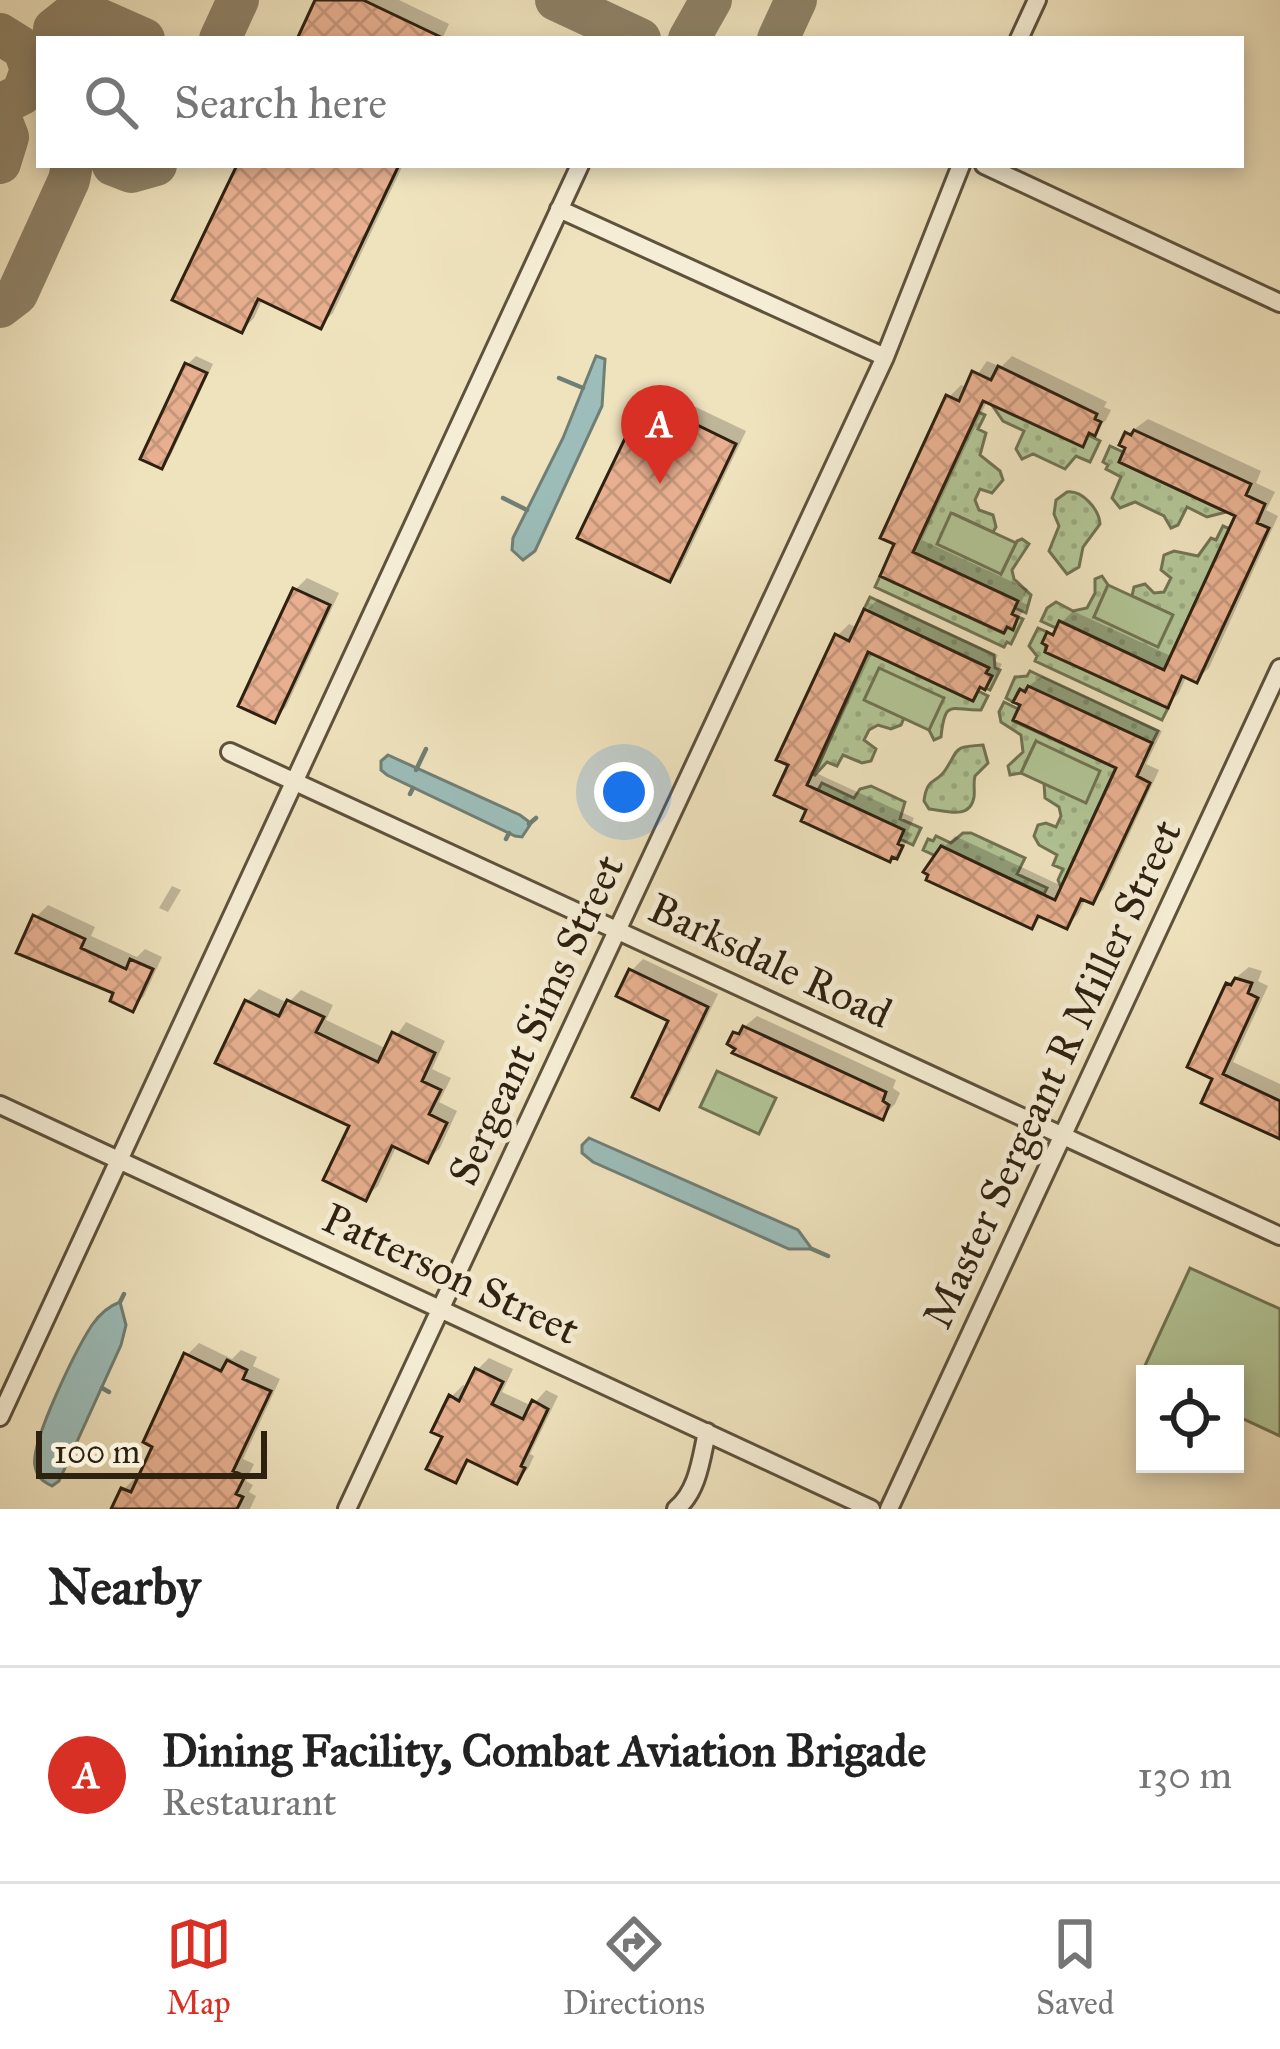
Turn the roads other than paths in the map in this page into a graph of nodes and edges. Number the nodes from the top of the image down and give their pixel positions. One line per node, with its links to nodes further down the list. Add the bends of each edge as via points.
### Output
1 (1037, 0): 2 (street)
2 (1020, 36)
3 (579, 168): 6 (street)
4 (960, 168): 8 (street, Sergeant Sims Street)
5 (990, 168): 7 (street)
6 (559, 209): 8 (street); 11 (street)
7 (1280, 303)
8 (885, 357): 12 (street, Sergeant Sims Street)
9 (1280, 668): 14 (street, Master Sergeant R Miller Street)
10 (230, 752): 11 (street, Barksdale Road)
11 (296, 782): 12 (street, Barksdale Road); 15 (street)
12 (618, 931): 14 (street, Barksdale Road); 17 (street, Sergeant Sims Street)
13 (0, 1105): 15 (street, Patterson Street)
14 (1063, 1136): 16 (street, Barksdale Road); 23 (street, Master Sergeant R Miller Street)
15 (118, 1162): 17 (street, Patterson Street); 18 (street)
16 (1280, 1236)
17 (441, 1309): 19 (street, Patterson Street); 20 (street, Sergeant Sims Street)
18 (0, 1418)
19 (707, 1432): 21 (street, via 688,1500); 22 (street, Patterson Street)
20 (347, 1509)
21 (676, 1509)
22 (871, 1509)
23 (889, 1509)

